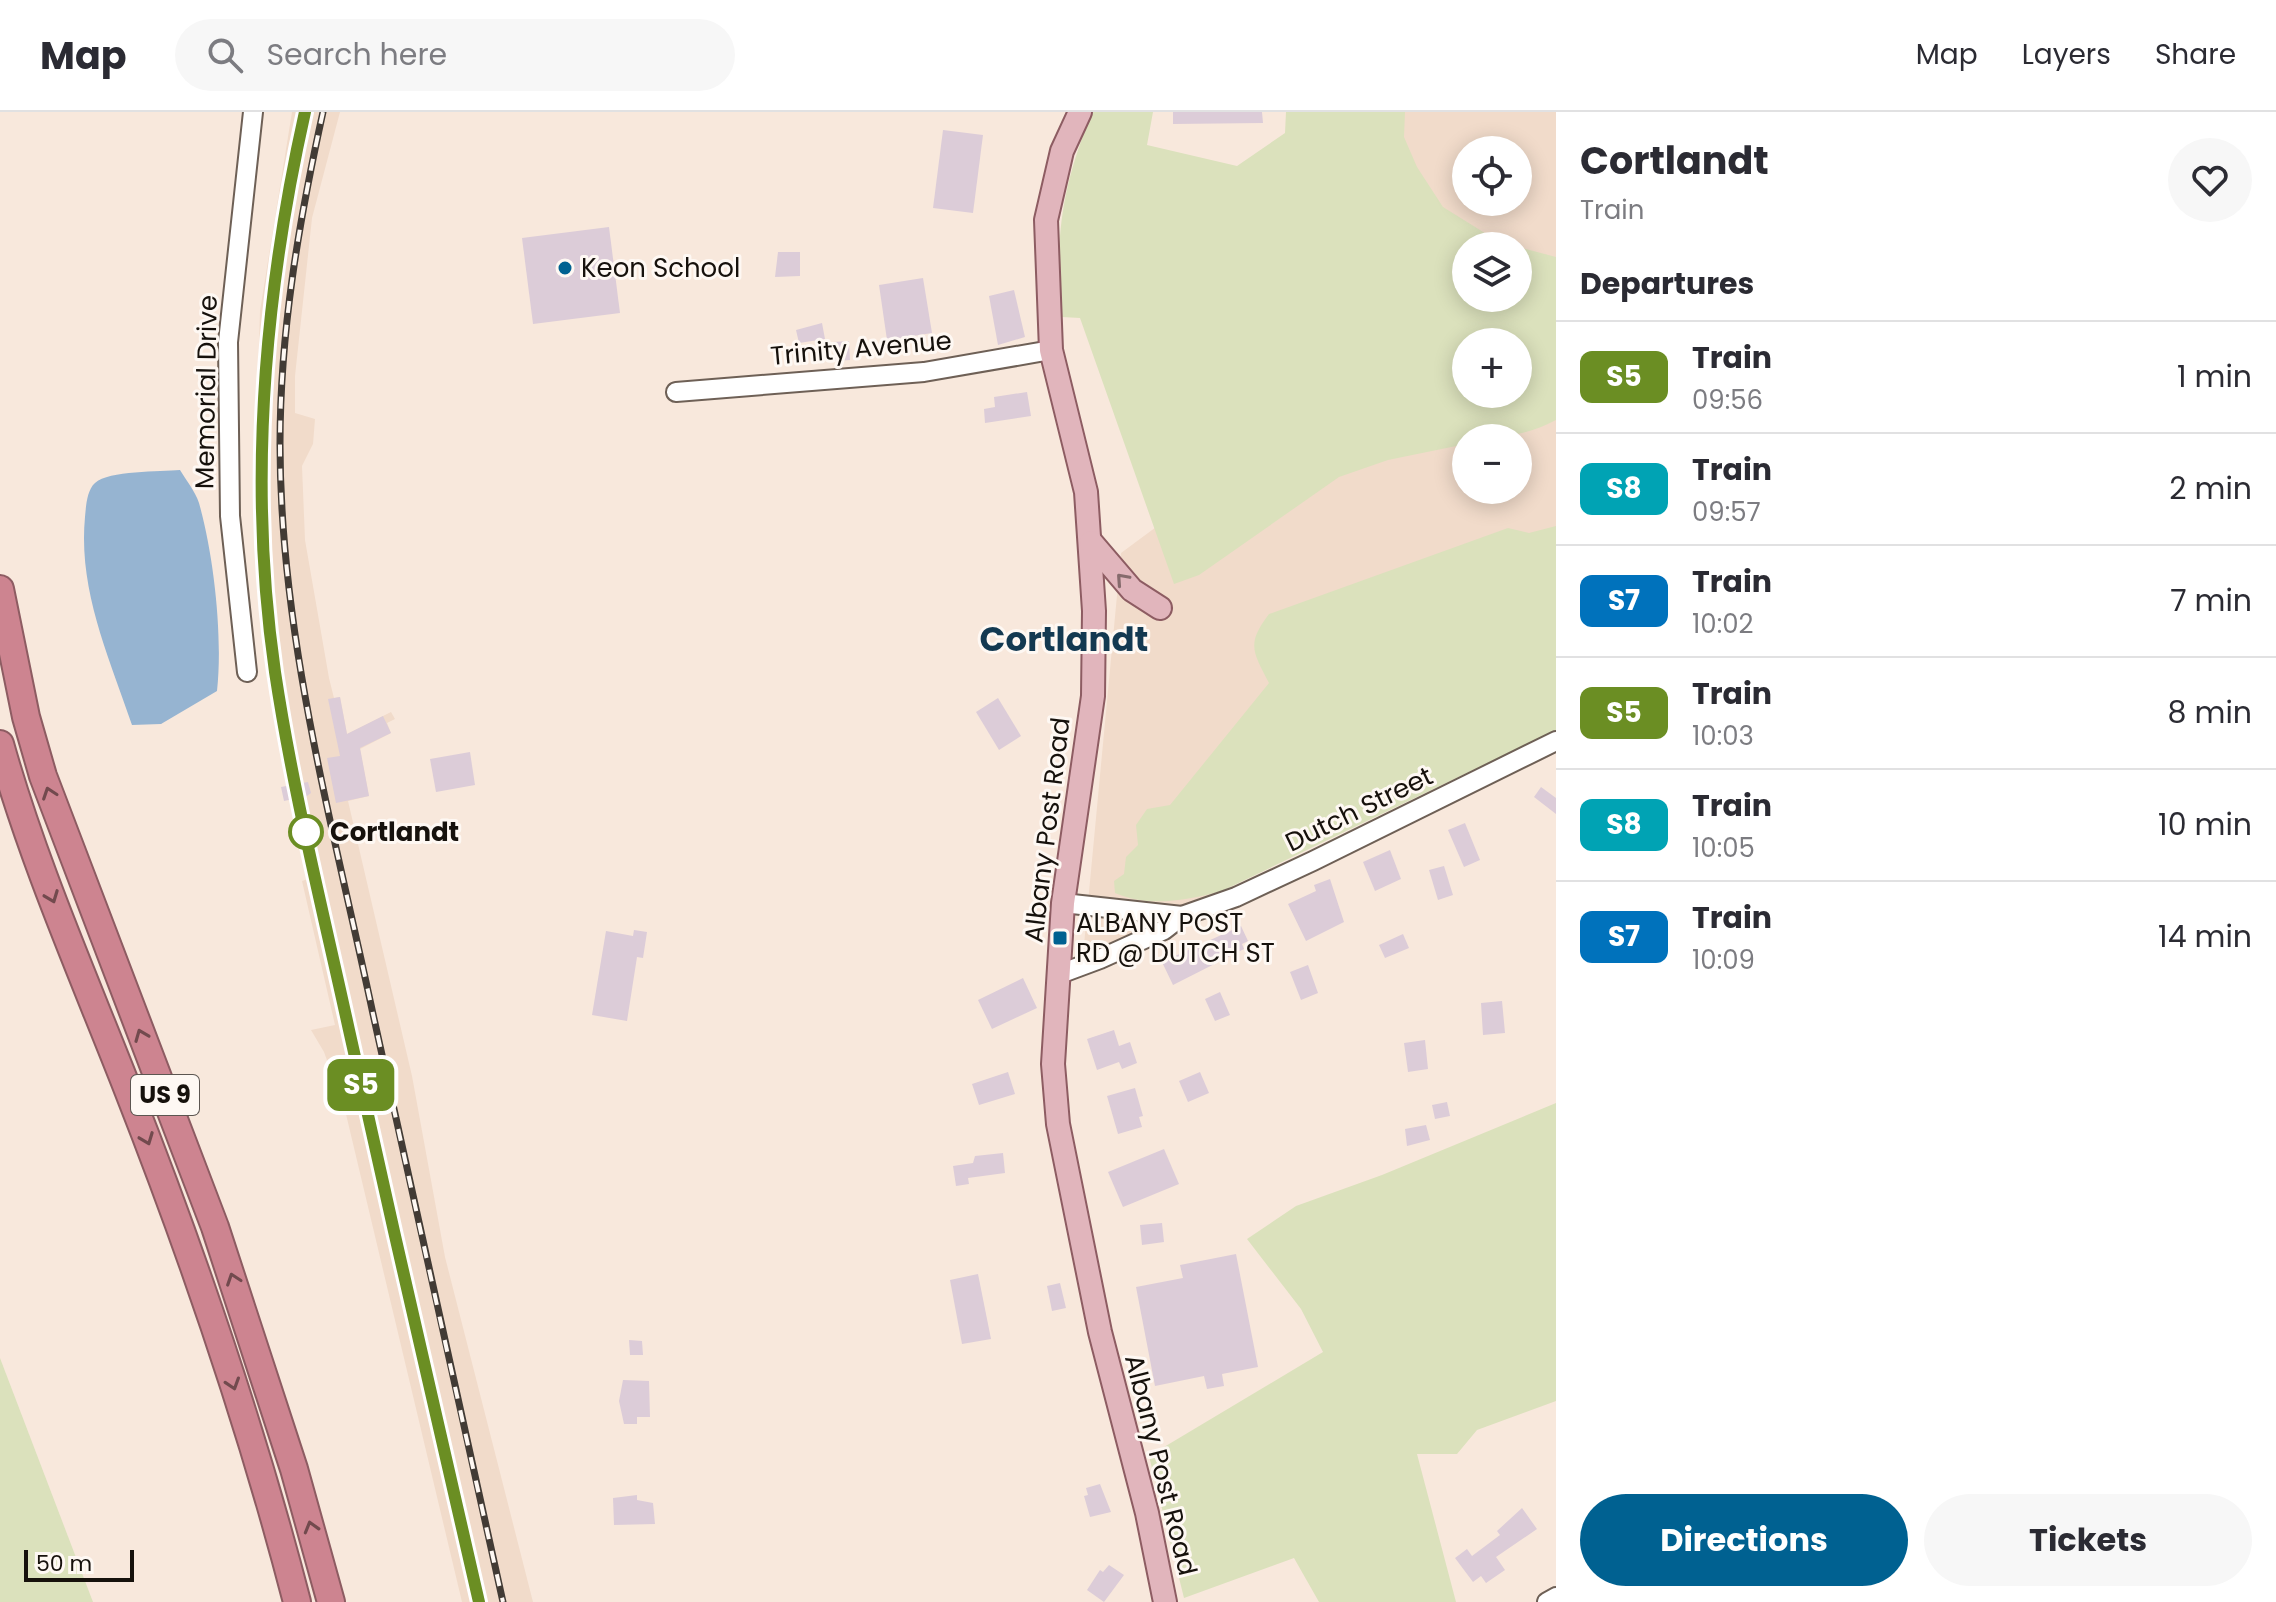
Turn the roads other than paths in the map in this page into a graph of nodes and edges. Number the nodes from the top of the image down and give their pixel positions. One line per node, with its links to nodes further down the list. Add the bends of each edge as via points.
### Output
1 (253, 112): 8 (street, Memorial Drive, via 228,342 230,516)
2 (1080, 112): 3 (main road, Albany Post Road, via 1062,151 1048,208)
3 (1051, 350): 4 (street, Trinity Avenue, via 924,372); 5 (main road, Albany Post Road, via 1086,492)
4 (676, 392)
5 (1091, 542): 7 (main road, one-way to 5, via 1132,590); 11 (main road, Albany Post Road, via 1093,696)
6 (0, 589): 16 (highway, US 9, one-way to 6, via 290,1455 215,1227 43,776)
7 (1160, 608)
8 (247, 672)
9 (1556, 741): 12 (street, Dutch Street, via 1313,861)
10 (0, 744): 15 (highway, US 9, one-way to 15, via 32,846 213,1322)
11 (1063, 903): 12 (street); 13 (main road, Albany Post Road)
12 (1182, 916): 13 (street, via 1164,930)
13 (1057, 975): 17 (main road, Albany Post Road, via 1053,1064 1058,1124 1106,1360)
14 (1556, 1597): 18 (street)
15 (297, 1602)
16 (331, 1602)
17 (1165, 1602)
18 (1547, 1602)

